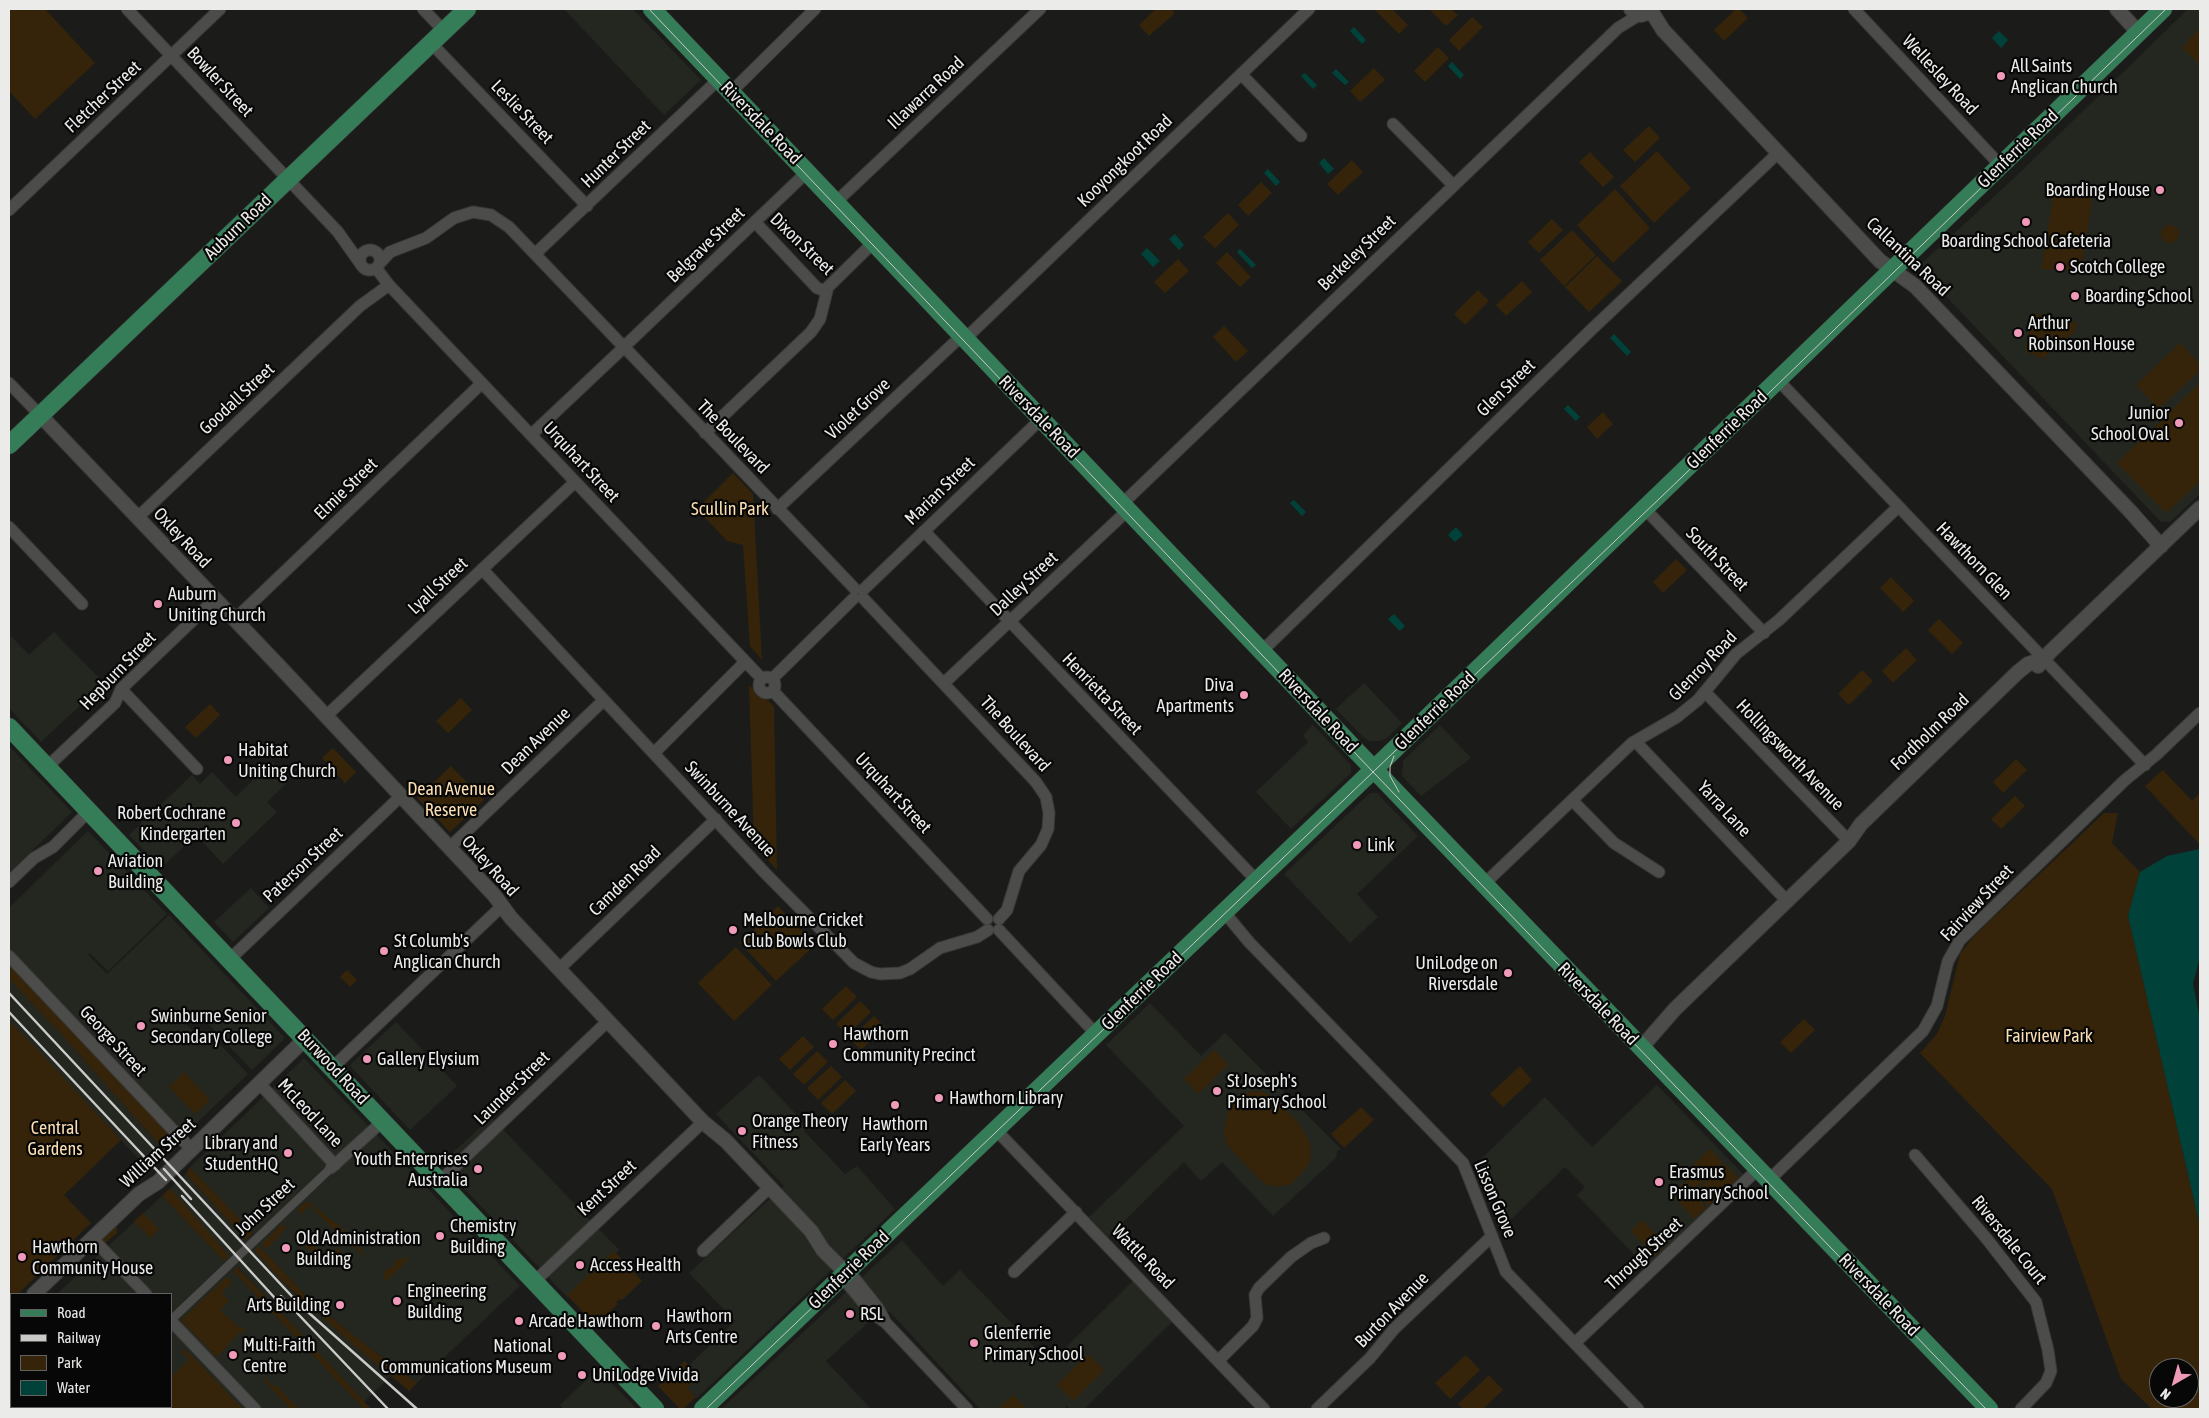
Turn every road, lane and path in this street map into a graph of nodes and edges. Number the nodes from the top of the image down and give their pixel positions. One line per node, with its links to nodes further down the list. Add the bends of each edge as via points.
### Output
1 (127, 9): 16 (street, Bowler Street)
2 (220, 9): 16 (street, Fletcher Street)
3 (423, 9): 13 (street)
4 (467, 9): 13 (main road, Auburn Road)
5 (652, 9): 18 (main road, Riversdale Road)
6 (814, 9): 18 (street, Hunter Street)
7 (1040, 9): 26 (street, Illawarra Road)
8 (1309, 9): 17 (street, Kooyongkoot Road)
9 (1854, 9): 22 (street, Wellesley Road)
10 (2116, 9): 14 (street)
11 (2163, 9): 14 (main road, Glenferrie Road)
12 (1640, 11): 21 (street, Callantina Road, via 1663,30); 25 (street, Berkeley Street, via 1618,28)
13 (444, 31): 15 (main road, Auburn Road)
14 (2138, 32): 22 (main road, Glenferrie Road)
15 (431, 43): 24 (main road, Auburn Road); 27 (street, Leslie Street)
16 (172, 56): 24 (street, Bowler Street); 28 (street, Fletcher Street)
17 (1241, 74): 20 (street); 39 (street, Kooyongkoot Road)
18 (725, 85): 23 (main road, Riversdale Road); 27 (street, Hunter Street)
19 (1393, 124): 25 (street)
20 (1301, 136)
21 (1778, 153): 36 (street, Callantina Road, via 1880,261); 66 (street, Glen Street)
22 (2001, 166): 36 (main road, Glenferrie Road)
23 (807, 172): 26 (main road, Riversdale Road); 29 (street, Belgrave Street)
24 (287, 180): 30 (street); 44 (main road, Auburn Road)
25 (1453, 185): 50 (street, Berkeley Street)
26 (836, 202): 31 (main road, Riversdale Road)
27 (587, 206): 34 (street, Hunter Street)
28 (9, 210)
29 (755, 222): 38 (street, Dixon Street, via 817,288); 40 (street, Belgrave Street)
30 (338, 232): 33 (street); 35 (street)
31 (874, 242): 38 (street); 39 (main road, Riversdale Road)
32 (411, 245): 33 (street, The Boulevard, via 387,245); 34 (street, The Boulevard, via 454,218 476,212 504,222); 37 (street, The Boulevard, via 390,252)
33 (367, 250): 35 (street, via 360,258); 37 (street, Urquhart Street, via 378,254)
34 (535, 254): 40 (street, The Boulevard)
35 (362, 266): 37 (street)
36 (1894, 270): 41 (main road, Glenferrie Road); 58 (street, Callantina Road, via 1915,286 2130,511 2142,518)
37 (381, 274): 43 (street, Urquhart Street); 55 (street, Goodall Street, via 360,306)
38 (826, 291): 46 (street, via 820,319 811,332)
39 (965, 338): 45 (main road, Riversdale Road); 52 (street, Violet Grove, via 955,342)
40 (624, 347): 46 (street, The Boulevard); 47 (street, Belgrave Street)
41 (1778, 380): 51 (street, Hawthorn Glen); 54 (main road, Glenferrie Road)
42 (9, 383): 44 (street)
43 (482, 383): 47 (street, Urquhart Street); 63 (street, Elmie Street)
44 (40, 415): 48 (main road, Auburn Road); 55 (street, Oxley Road)
45 (1041, 419): 50 (main road, Riversdale Road); 57 (street, Marian Street)
46 (705, 433): 52 (street, The Boulevard)
47 (531, 435): 49 (street, Urquhart Street)
48 (9, 444)
49 (575, 482): 59 (street, Lyall Street); 68 (street, Urquhart Street)
50 (1125, 507): 64 (street, Dalley Street); 66 (main road, Riversdale Road)
51 (1898, 507): 65 (street, Glenroy Road); 67 (street, Hawthorn Glen)
52 (777, 508): 60 (street, The Boulevard)
53 (2200, 508): 58 (street, Fordholm Road)
54 (1645, 509): 65 (street, South Street); 82 (main road, Glenferrie Road)
55 (137, 518): 61 (street, Oxley Road)
56 (9, 527): 62 (street)
57 (924, 530): 60 (street, Marian Street); 64 (street, Henrietta Street)
58 (2163, 544): 67 (street, Fordholm Road)
59 (482, 569): 73 (street, Swinburne Avenue); 75 (street, Lyall Street)
60 (859, 593): 69 (street, Marian Street); 70 (street, The Boulevard)
61 (214, 600): 63 (street, Oxley Road); 71 (street, Hepburn Street)
62 (82, 604)
63 (234, 620): 75 (street, Oxley Road)
64 (1009, 622): 70 (street, Dalley Street); 91 (street, Henrietta Street)
65 (1764, 633): 72 (street, Glenroy Road, via 1729,660)
66 (1262, 651): 82 (main road, Riversdale Road)
67 (2043, 659): 79 (street, Hawthorn Glen); 87 (street, Fordholm Road, via 1867,830)
68 (745, 662): 69 (street, Urquhart Street); 78 (street)
69 (767, 679): 96 (street, Urquhart Street, via 759,684 761,691 766,694 773,691)
70 (944, 683): 96 (street, The Boulevard, via 1036,782 1046,797 1050,813 1041,845 1019,871 1007,910)
71 (121, 689): 80 (street, Hepburn Street, via 115,703); 81 (street)
72 (1706, 693): 77 (street, Glenroy Road, via 1678,717); 87 (street, Hollingsworth Avenue)
73 (604, 700): 78 (street, Swinburne Avenue); 88 (street, Dean Avenue)
74 (2200, 713): 79 (street, Fairview Street)
75 (325, 716): 83 (street, Oxley Road)
76 (9, 727): 80 (main road, Burwood Road)
77 (1635, 741): 84 (street, Glenroy Road); 93 (street, Yarra Lane)
78 (654, 753): 86 (street, Swinburne Avenue)
79 (2145, 765): 112 (street, Fairview Street, via 2125,780 1960,940 1948,961 1937,1006 1923,1031)
80 (47, 767): 85 (main road, Burwood Road)
81 (197, 769)
82 (1374, 769): 91 (main road, Glenferrie Road); 92 (main road, Riversdale Road)
83 (401, 796): 88 (street, Oxley Road); 98 (street, Paterson Street)
84 (1572, 800): 89 (street, via 1614,843); 92 (street, Glenroy Road)
85 (89, 812): 90 (street, via 53,847); 98 (main road, Burwood Road)
86 (716, 819): 96 (street, Swinburne Avenue, via 854,963 871,972 890,974 905,971 940,948 977,937); 99 (street, Camden Road)
87 (1849, 841): 93 (street, Fordholm Road)
88 (449, 848): 94 (street, Oxley Road)
89 (1659, 872)
90 (10, 878)
91 (1257, 881): 95 (main road, Glenferrie Road)
92 (1484, 884): 103 (main road, Riversdale Road)
93 (1787, 901): 103 (street, Fordholm Road)
94 (502, 906): 99 (street, Oxley Road); 104 (street)
95 (1222, 914): 101 (main road, Glenferrie Road); 116 (street, Lisson Grove, via 1463,1163)
96 (993, 925): 101 (street, Urquhart Street)
97 (9, 956): 109 (street, George Street)
98 (230, 959): 102 (main road, Burwood Road)
99 (559, 968): 100 (street, Oxley Road)
100 (608, 1020): 107 (street, Oxley Road); 113 (street, Launder Street)
101 (1096, 1034): 108 (main road, Glenferrie Road)
102 (306, 1039): 104 (main road, Burwood Road); 105 (street, William Street)
103 (1638, 1044): 112 (main road, Riversdale Road)
104 (332, 1068): 106 (main road, Burwood Road)
105 (260, 1084): 109 (street, William Street); 111 (street, McLeod Lane)
106 (383, 1120): 111 (street, John Street); 113 (main road, Burwood Road)
107 (703, 1122): 114 (street, Oxley Road, via 726,1141); 122 (street, Kent Street)
108 (996, 1130): 115 (street, Wattle Road); 120 (main road, Glenferrie Road)
109 (192, 1150): 118 (street, William Street, via 152,1188 139,1194)
110 (1915, 1155): 139 (street, Riversdale Court, via 2036,1302 2051,1371 2046,1383)
111 (333, 1167): 125 (street, John Street)
112 (1764, 1175): 127 (street, Through Street); 138 (main road, Riversdale Road)
113 (440, 1181): 122 (main road, Burwood Road)
114 (770, 1188): 119 (street); 120 (street, Oxley Road, via 811,1231 823,1250)
115 (1076, 1212): 121 (street); 128 (street, Wattle Road)
116 (1492, 1236): 127 (street, Lisson Grove, via 1509,1276); 136 (street, Burton Avenue, via 1394,1329 1370,1358)
117 (1324, 1238): 128 (street, via 1291,1257 1259,1288 1255,1295 1256,1322)
118 (93, 1239): 123 (street, William Street); 124 (street)
119 (702, 1251)
120 (847, 1272): 133 (main road, Glenferrie Road); 134 (street, via 878,1308 886,1323)
121 (1014, 1272)
122 (535, 1281): 132 (main road, Burwood Road)
123 (35, 1293)
124 (145, 1293)
125 (172, 1319)
126 (172, 1321): 131 (street)
127 (1575, 1343): 137 (street, Lisson Grove)
128 (1218, 1361): 135 (street, Wattle Road)
129 (9, 1373): 130 (street)
130 (10, 1378)
131 (255, 1409)
132 (655, 1409)
133 (703, 1409)
134 (967, 1409)
135 (1264, 1409)
136 (1317, 1409)
137 (1638, 1409)
138 (1989, 1409)
139 (2021, 1409)

